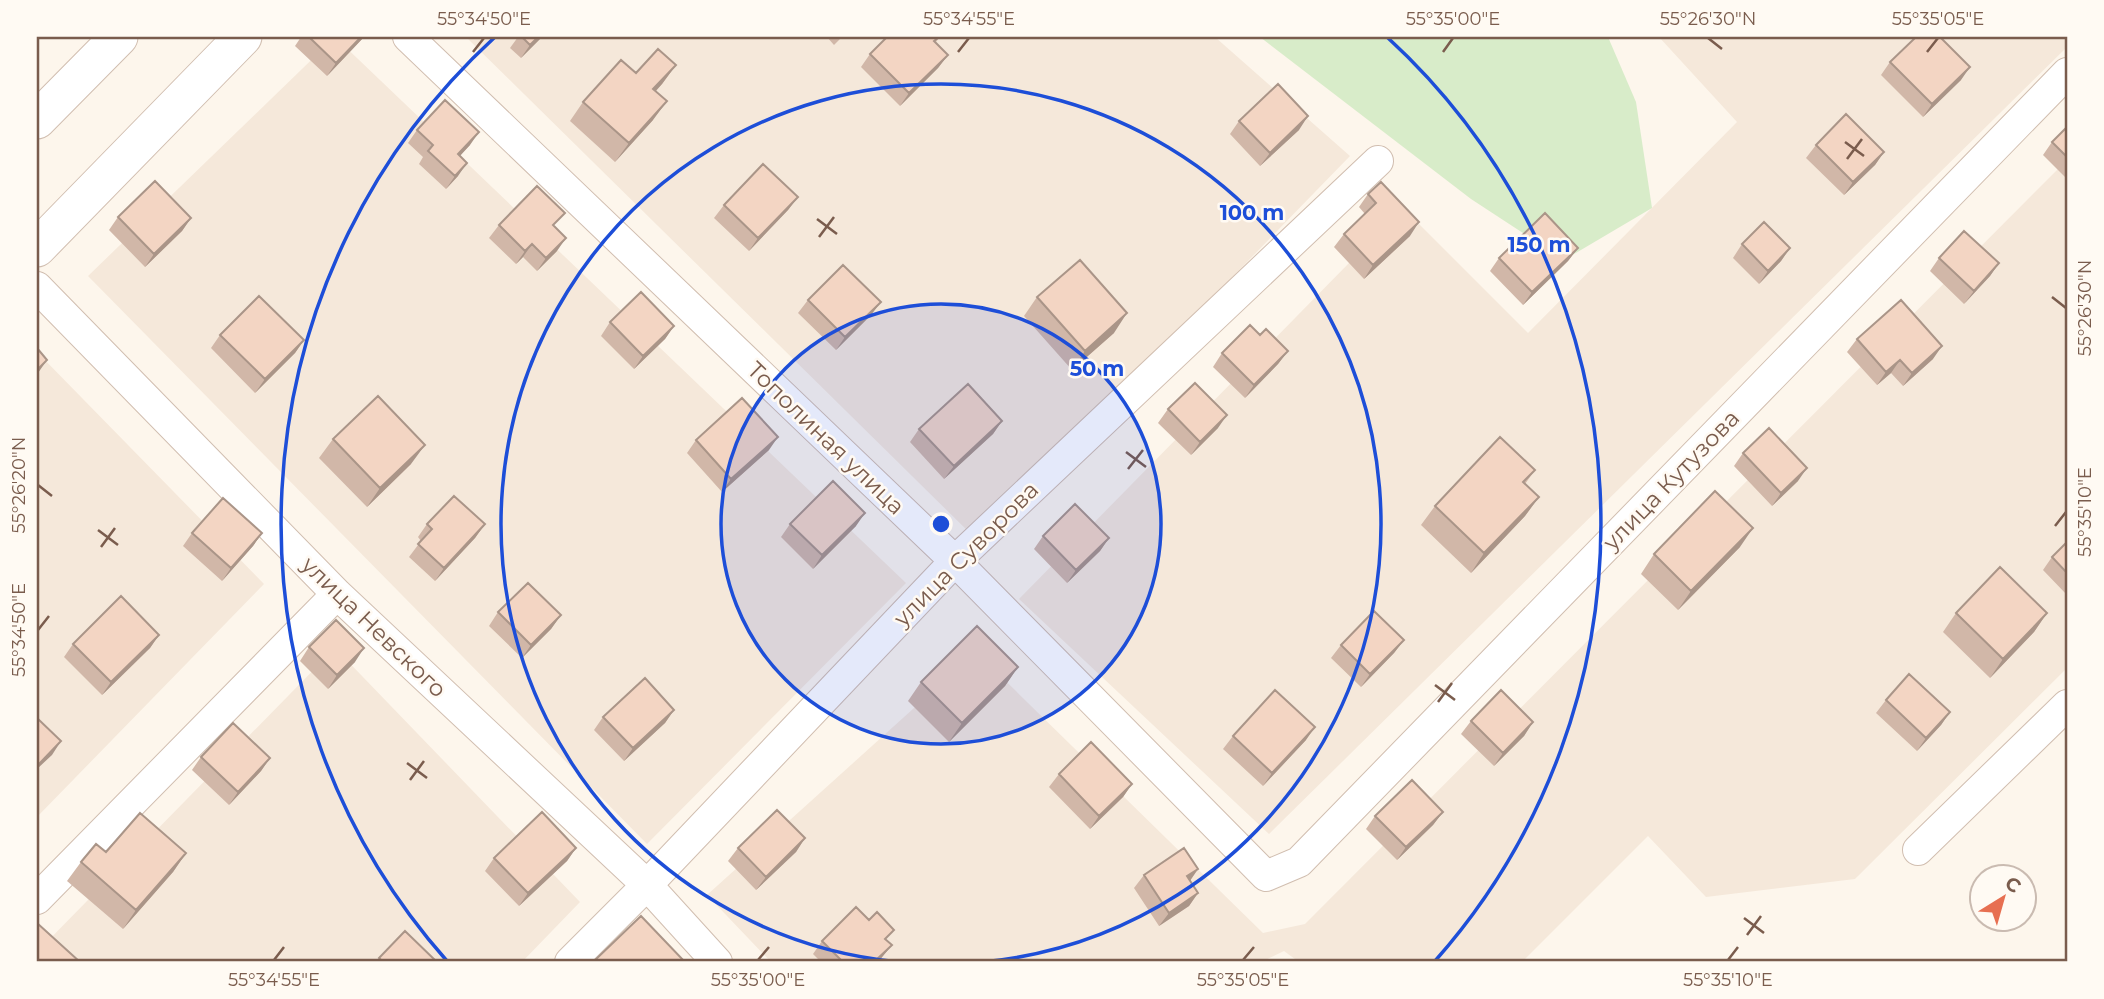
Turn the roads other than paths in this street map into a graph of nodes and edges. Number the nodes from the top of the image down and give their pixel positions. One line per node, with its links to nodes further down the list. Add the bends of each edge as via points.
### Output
1 (119, 37): 5 (street)
2 (243, 37): 7 (street)
3 (408, 37): 9 (street, Тополиная улица)
4 (2067, 73): 13 (street, улица Кутузова, via 1299,862)
5 (37, 120)
6 (1378, 161): 9 (street, улица Суворова)
7 (37, 248)
8 (37, 287): 10 (street, улица Невского)
9 (955, 561): 13 (street, Тополиная улица); 14 (street, улица Суворова)
10 (337, 594): 14 (street, улица Невского); 15 (street)
11 (2067, 705): 12 (street)
12 (1918, 850)
13 (1266, 876)
14 (647, 886): 16 (street, улица Суворова); 17 (street, улица Невского)
15 (37, 898)
16 (569, 962)
17 (717, 962)

